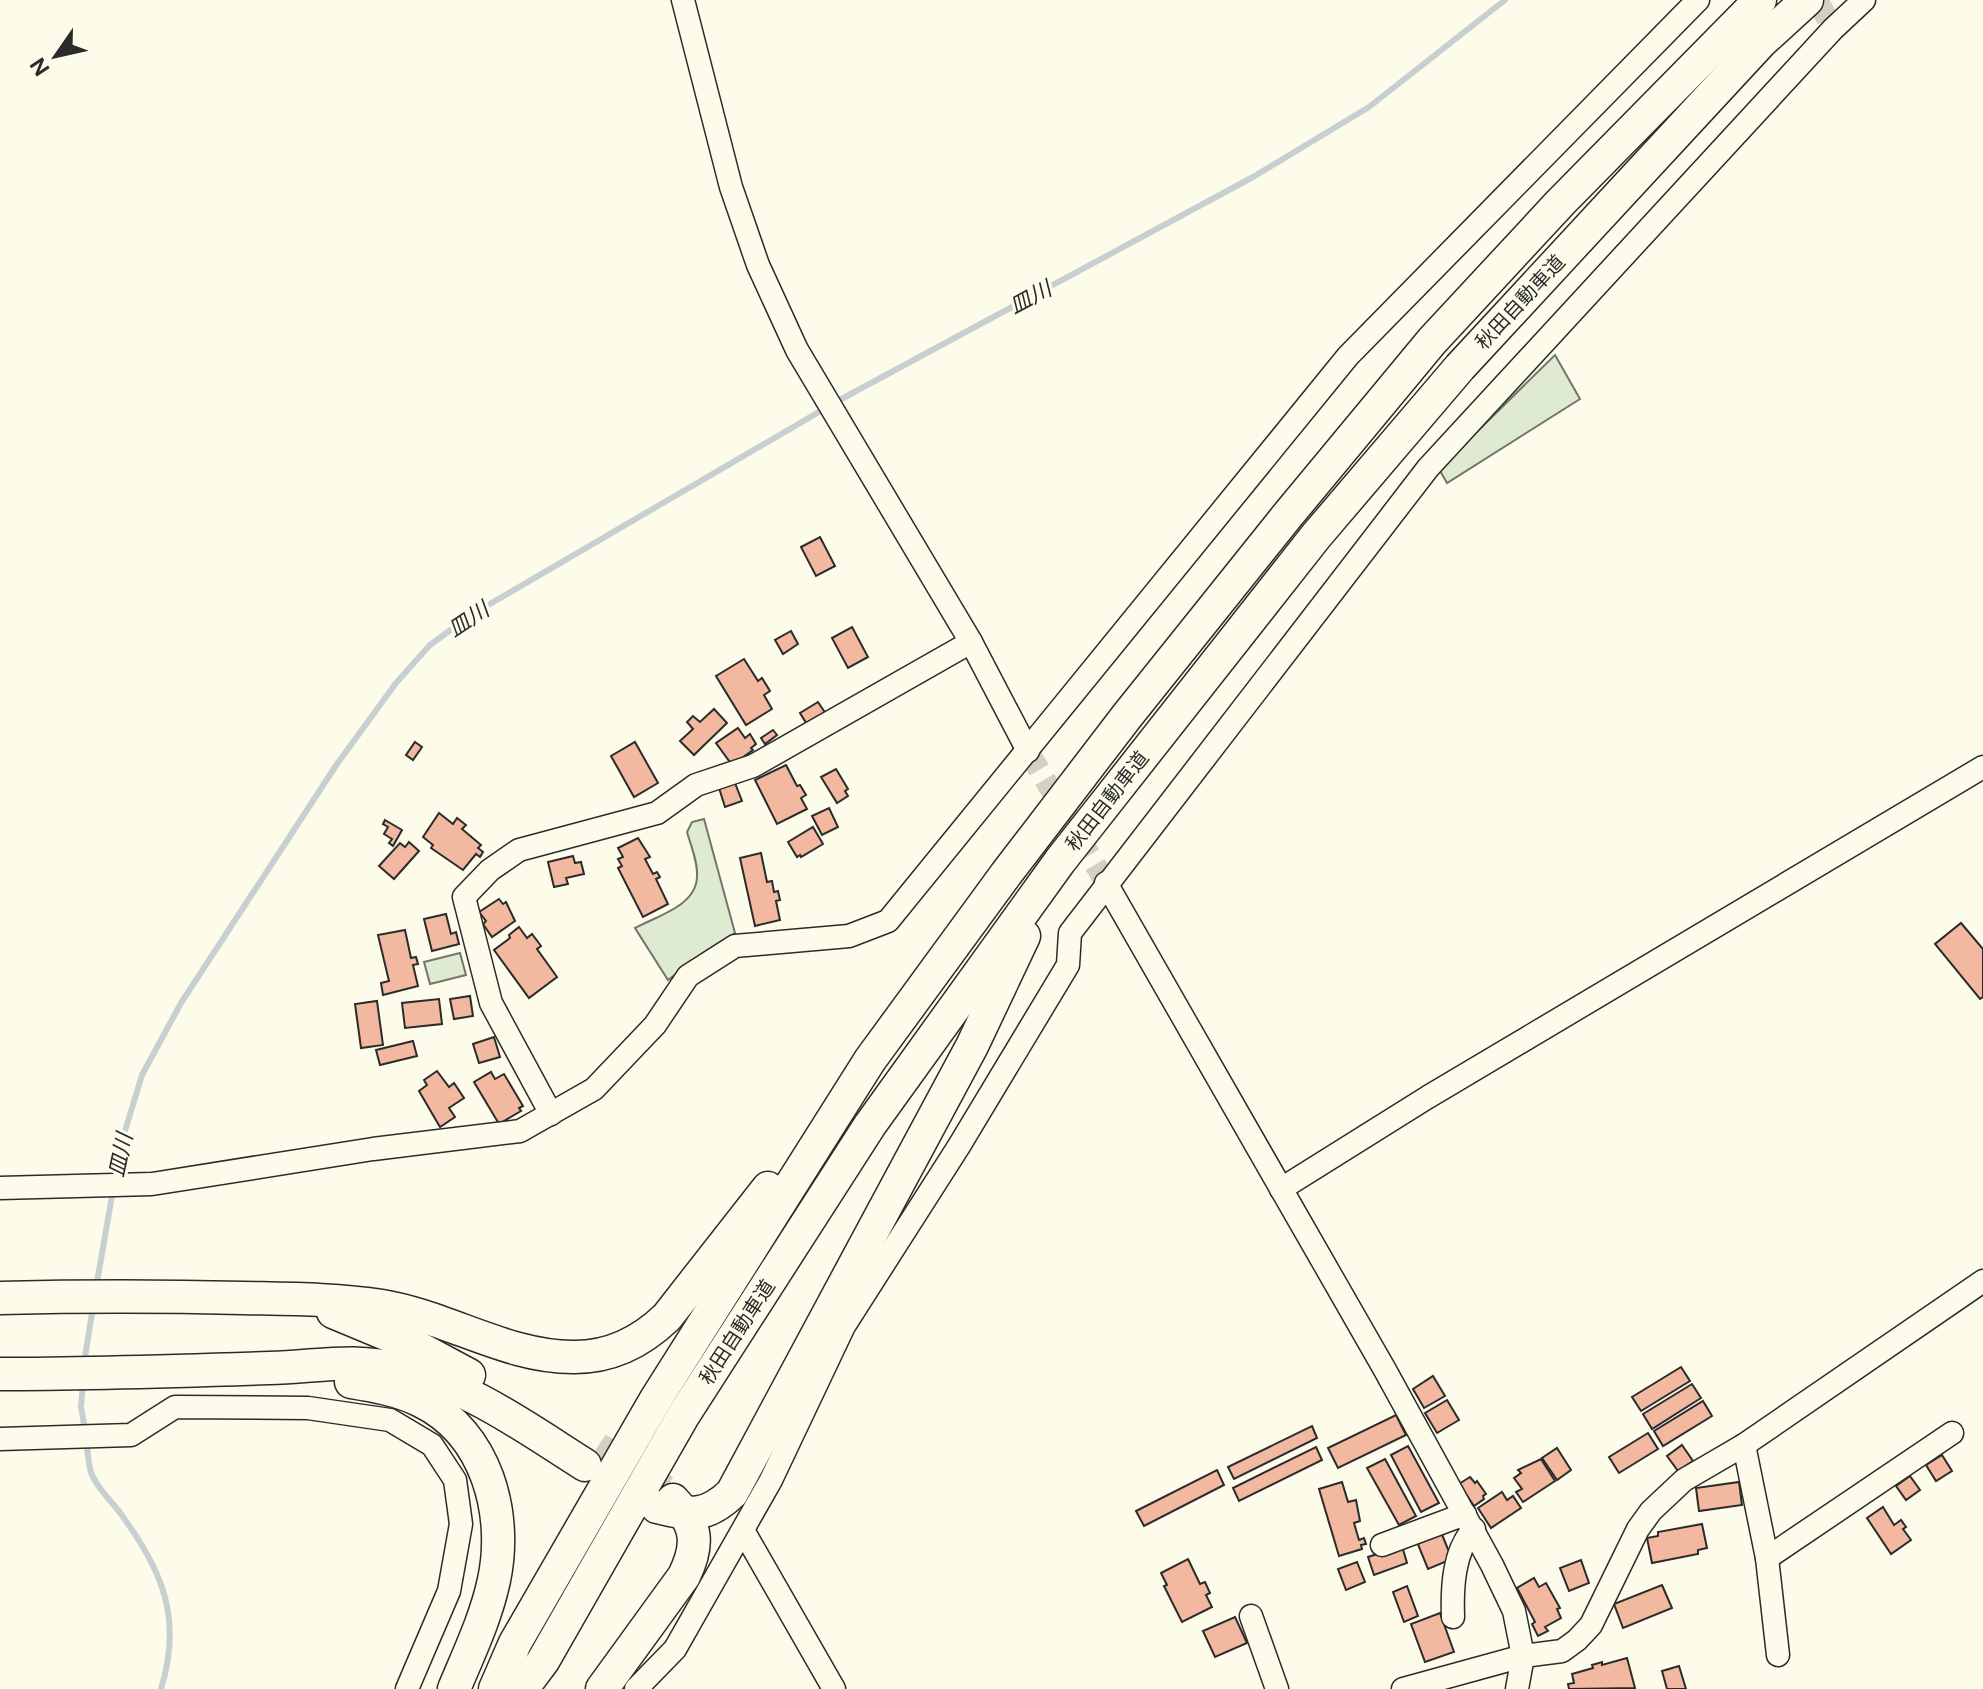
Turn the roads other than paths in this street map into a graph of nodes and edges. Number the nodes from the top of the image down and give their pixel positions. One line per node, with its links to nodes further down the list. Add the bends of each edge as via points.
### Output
1 (683, 0): 6 (street, via 731,187 758,265 797,350)
2 (1698, 0): 7 (street, via 1348,356)
3 (1760, 0): 11 (highway, 秋田自動車道, via 1432,341 1127,716)
4 (1807, 0): 9 (highway, 秋田自動車道, via 1761,42 1460,367 1316,536)
5 (1864, 0): 10 (street, via 1428,468)
6 (971, 642): 7 (street); 12 (street, via 753,766 696,785 657,813 519,850 464,897 491,1003)
7 (1028, 751): 12 (street, via 888,921 849,936 735,946 688,976 655,1025 594,1089)
8 (1983, 767): 14 (street)
9 (1060, 861): 34 (highway, 秋田自動車道, via 862,1138 683,1416); 35 (highway, via 972,1046 732,1493 704,1512 670,1504 694,1536 693,1557)
10 (1106, 883): 14 (street); 24 (street, via 1070,933 1068,965 844,1326)
11 (870, 1060): 17 (highway, via 667,1317 629,1344 604,1354 547,1356 413,1312); 33 (highway, 秋田自動車道, via 656,1399 515,1643)
12 (551, 1114): 13 (street, via 520,1131 152,1184)
13 (0, 1188)
14 (1281, 1189): 23 (street)
15 (1983, 1281): 22 (street)
16 (0, 1298): 17 (highway)
17 (301, 1299): 18 (highway, via 417,1347 591,1456 433,1379 343,1361)
18 (273, 1368): 19 (highway); 32 (highway, via 389,1389 423,1401 463,1435 477,1455 498,1514 499,1548 486,1611)
19 (0, 1374)
20 (1952, 1433): 26 (street)
21 (0, 1439): 31 (street, via 131,1435 175,1407 308,1408 390,1420 432,1445 455,1480 461,1524 449,1591)
22 (1744, 1445): 26 (street); 30 (street, via 1684,1480 1651,1511 1591,1625 1577,1640 1562,1651)
23 (1470, 1522): 25 (street); 28 (street, via 1452,1593); 30 (street, via 1514,1611)
24 (744, 1532): 36 (street, via 675,1649); 37 (street)
25 (1382, 1545)
26 (1767, 1558): 29 (street)
27 (1251, 1616): 38 (street)
28 (1453, 1617)
29 (1778, 1655)
30 (1523, 1656): 39 (street); 40 (street)
31 (407, 1689)
32 (454, 1689)
33 (495, 1689)
34 (522, 1689)
35 (602, 1689)
36 (636, 1689)
37 (834, 1689)
38 (1277, 1689)
39 (1403, 1689)
40 (1517, 1689)

